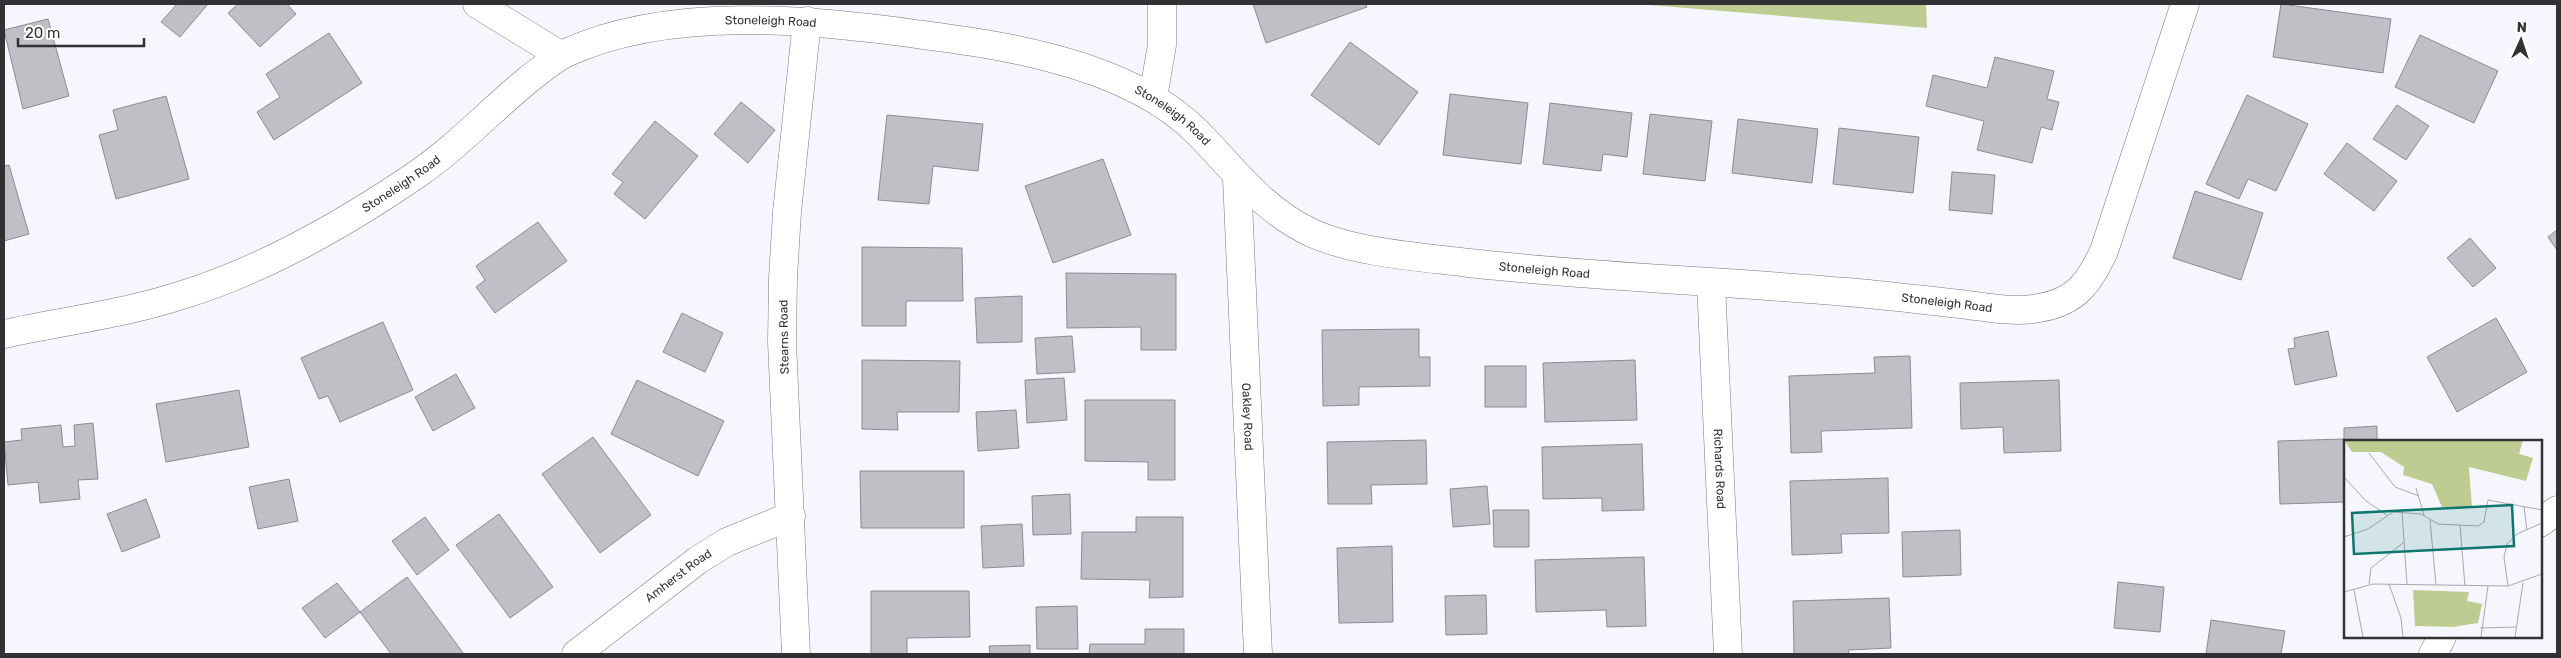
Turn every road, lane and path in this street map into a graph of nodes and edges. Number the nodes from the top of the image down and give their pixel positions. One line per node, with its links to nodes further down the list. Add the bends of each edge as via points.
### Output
1 (477, 4): 5 (street)
2 (1162, 4): 6 (street, via 1162,45)
3 (2185, 4): 8 (street, Stoneleigh Road, via 2104,251 2091,279 2069,299 2038,308 2008,310 1841,292)
4 (808, 21): 5 (street, Stoneleigh Road, via 661,26 611,35); 6 (street, Stoneleigh Road, via 934,36 1052,58 1102,74); 11 (street, Stearns Road, via 783,278 782,342)
5 (560, 55): 9 (street, Stoneleigh Road, via 423,170 364,210 304,243 246,271 184,295 124,311)
6 (1153, 97): 7 (street, Stoneleigh Road, via 1198,132)
7 (1238, 178): 8 (street, Stoneleigh Road, via 1276,211 1314,234 1360,247 1508,267); 16 (street, Oakley Road)
8 (1711, 283): 17 (street, Richards Road)
9 (4, 334)
10 (2557, 510): 12 (street)
11 (791, 516): 14 (street, Amherst Road, via 728,542 698,560); 15 (street, Stearns Road)
12 (2541, 522)
13 (2441, 638): 18 (street)
14 (576, 654)
15 (796, 654)
16 (1258, 654)
17 (1728, 654)
18 (2433, 654)

